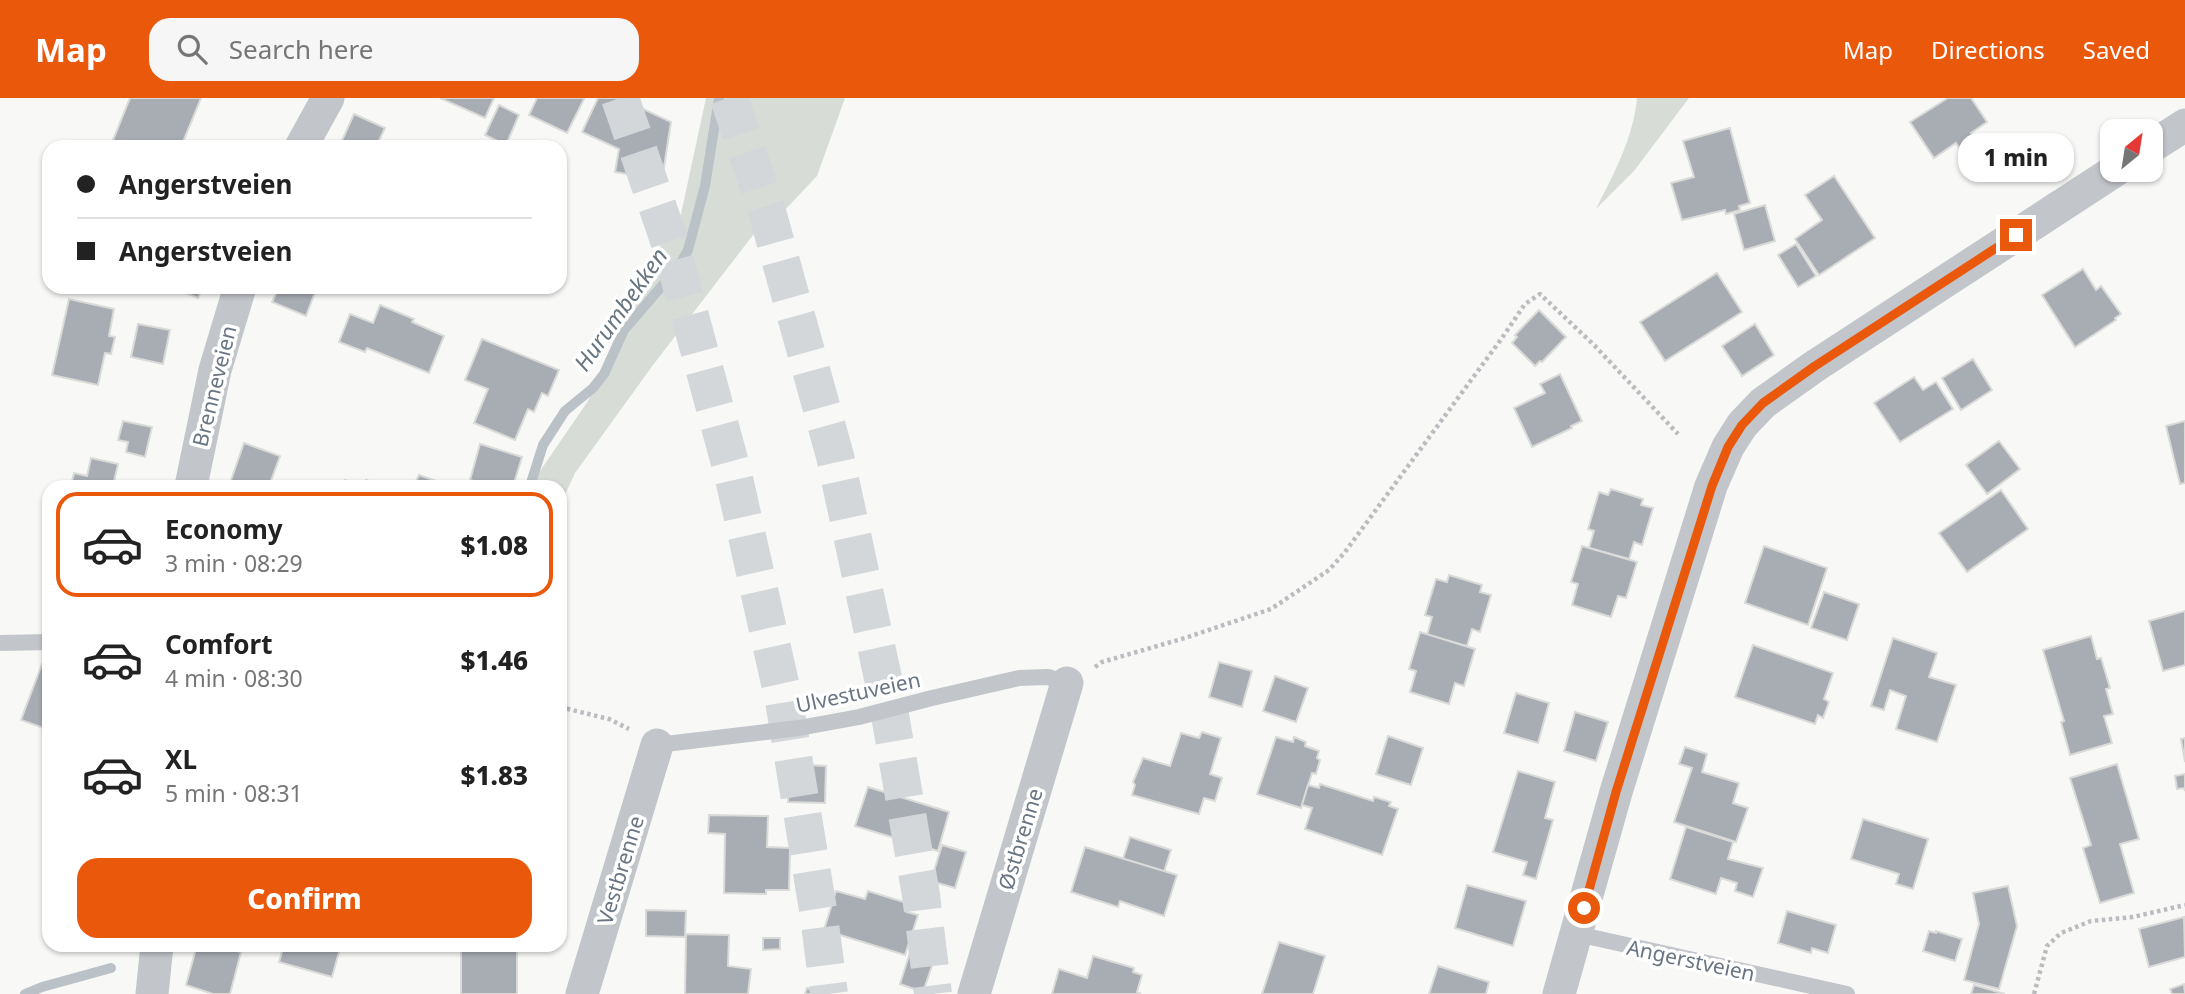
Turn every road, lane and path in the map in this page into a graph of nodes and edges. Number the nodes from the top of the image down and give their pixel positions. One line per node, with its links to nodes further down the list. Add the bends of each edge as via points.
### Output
1 (328, 98): 4 (street)
2 (2185, 125): 3 (street)
3 (2163, 139)
4 (305, 140)
5 (2100, 180): 15 (street, via 1815,366 1763,403 1742,425 1712,486 1616,792)
6 (238, 294): 8 (street, Brenneveien, via 215,370)
7 (1678, 435): 11 (path, via 1540,294 1525,304 1329,570 1271,609 1102,662)
8 (192, 480)
9 (42, 642): 10 (lane)
10 (0, 643)
11 (1067, 683): 13 (lane, Ulvestuveien, via 1048,677 1019,678 859,717); 19 (street, Østbrenne)
12 (567, 709): 13 (path, via 609,719)
13 (657, 745): 18 (street, Vestbrenne)
14 (2185, 905): 22 (path, via 2091,921 2061,933 2047,946)
15 (1577, 934): 20 (street); 21 (lane, Angerstveien)
16 (156, 952): 17 (street)
17 (152, 994)
18 (582, 994)
19 (974, 994)
20 (1559, 994)
21 (1847, 994)
22 (2034, 994)

